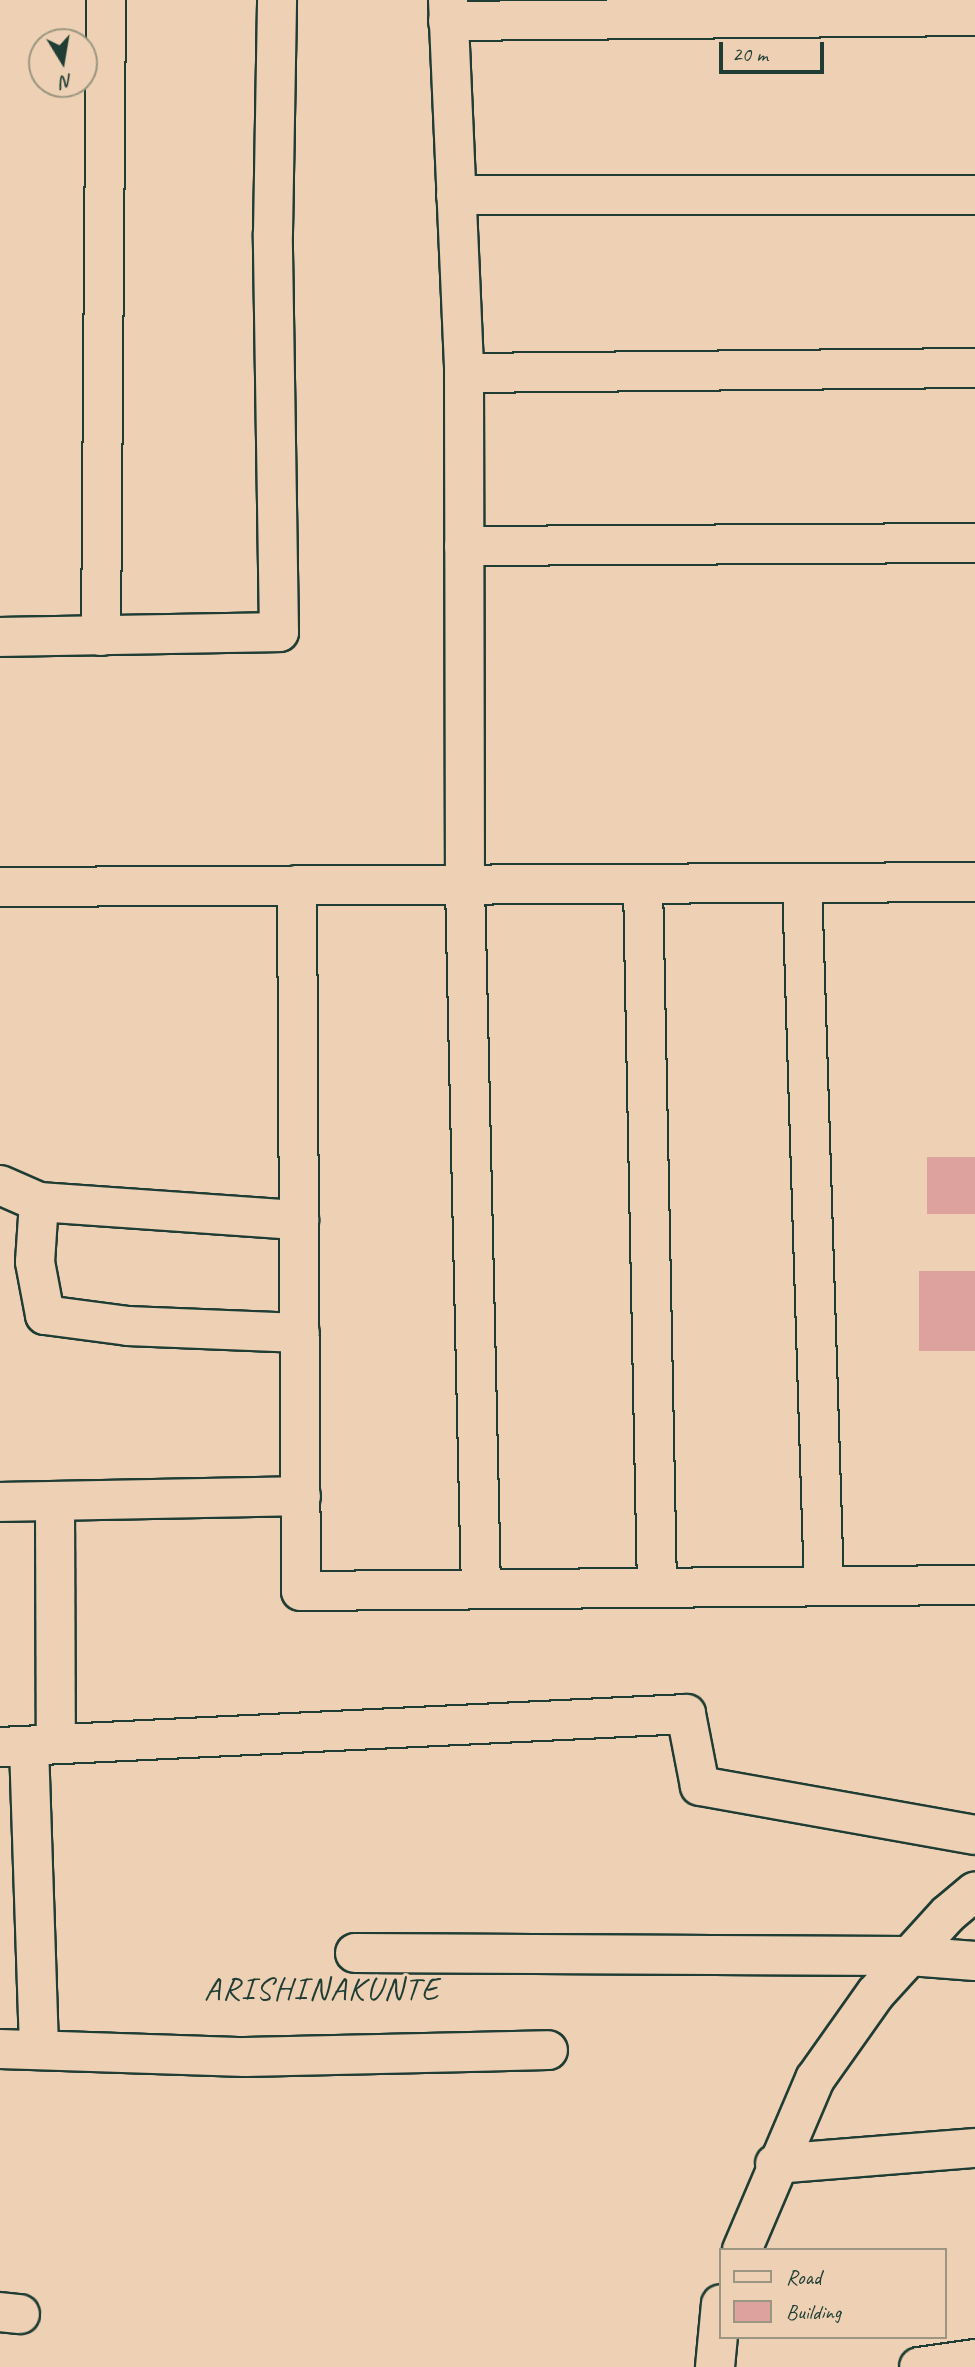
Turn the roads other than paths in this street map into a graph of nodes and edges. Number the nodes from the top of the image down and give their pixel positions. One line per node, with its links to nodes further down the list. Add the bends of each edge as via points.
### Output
1 (106, 0): 11 (street)
2 (277, 0): 11 (street, via 273,233 279,632)
3 (448, 11): 4 (street); 5 (street)
4 (975, 16)
5 (456, 195): 6 (street); 8 (street)
6 (975, 195)
7 (975, 368): 8 (street)
8 (464, 373): 10 (street)
9 (975, 543): 10 (street)
10 (464, 546): 16 (street)
11 (101, 636): 12 (street)
12 (0, 637)
13 (975, 882): 14 (street)
14 (802, 883): 15 (street); 27 (street)
15 (643, 884): 16 (street); 28 (street)
16 (465, 885): 17 (street); 29 (street)
17 (297, 886): 18 (street); 21 (street)
18 (0, 887)
19 (0, 1185): 20 (street)
20 (39, 1202): 21 (street); 22 (street, via 34,1262 45,1315 128,1326)
21 (299, 1220): 22 (street)
22 (300, 1333): 23 (street)
23 (301, 1496): 25 (street); 29 (street, via 301,1591)
24 (0, 1502): 25 (street)
25 (55, 1504): 30 (street)
26 (975, 1585): 27 (street)
27 (824, 1586): 28 (street)
28 (657, 1588): 29 (street)
29 (481, 1589)
30 (28, 1746): 31 (street, via 686,1714 700,1786); 37 (street)
31 (975, 1835)
32 (975, 1891): 34 (street)
33 (355, 1953): 34 (street)
34 (910, 1956): 35 (street); 40 (street, via 876,1993 814,2079)
35 (975, 1961)
36 (0, 2049): 37 (street)
37 (39, 2050): 38 (street, via 245,2057)
38 (548, 2050)
39 (975, 2148): 40 (street)
40 (775, 2164): 41 (street)
41 (743, 2248)
42 (720, 2314): 44 (street)
43 (975, 2360): 45 (street)
44 (715, 2367)
45 (919, 2367)

